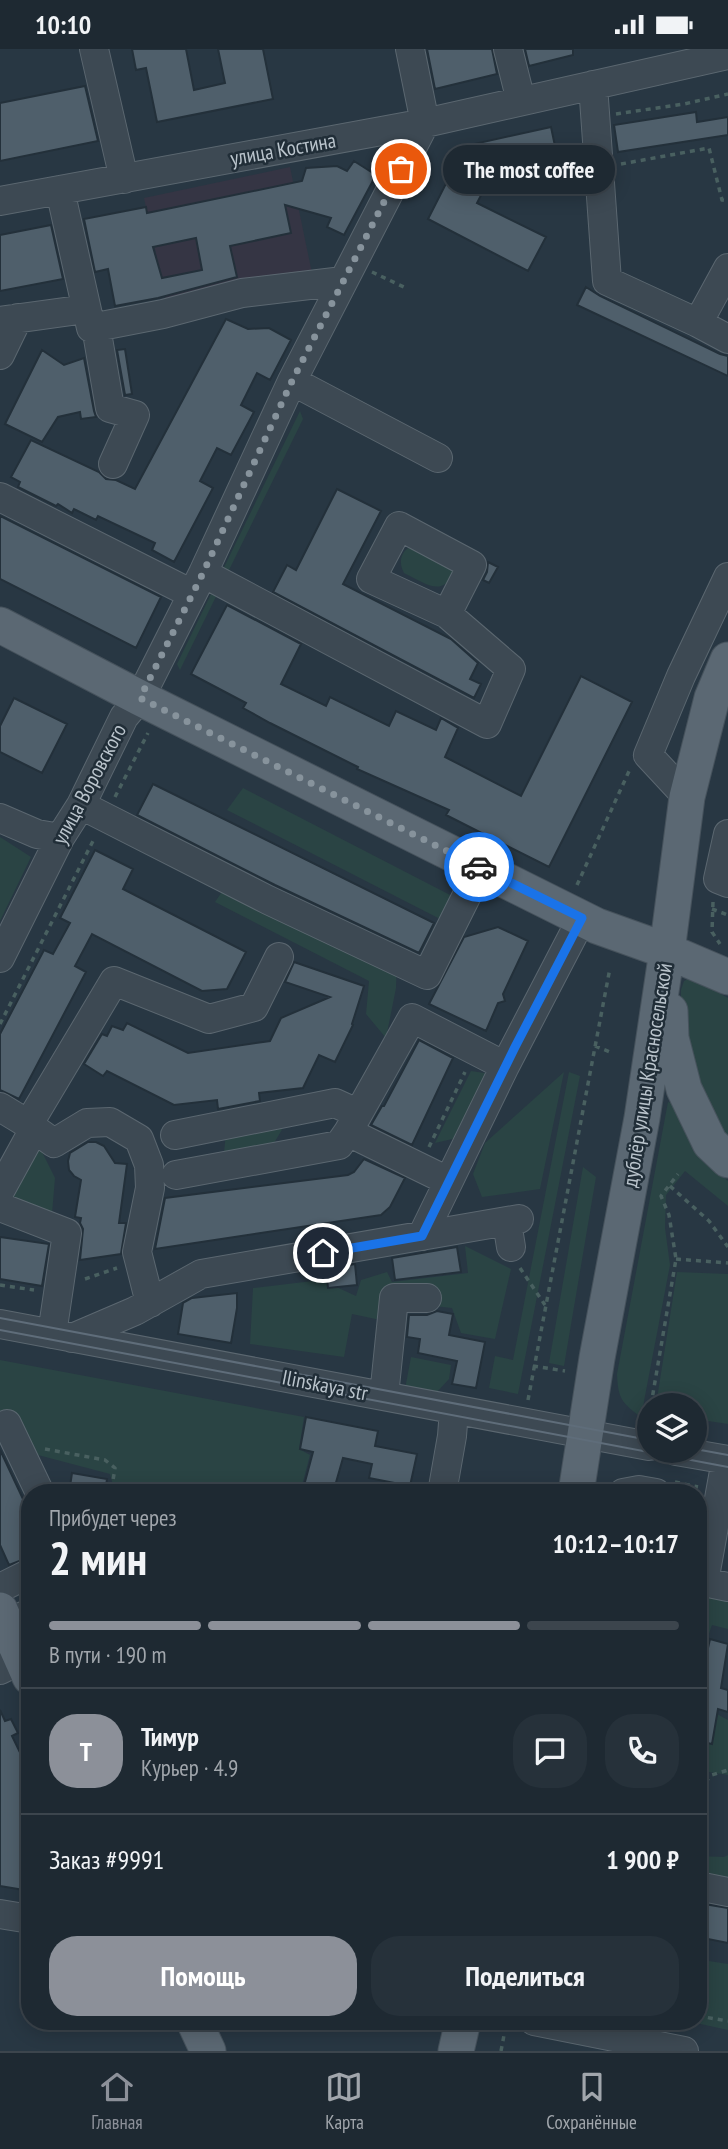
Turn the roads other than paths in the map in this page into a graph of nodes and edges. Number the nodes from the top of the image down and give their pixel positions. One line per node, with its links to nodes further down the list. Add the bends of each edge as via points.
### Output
1 (94, 49): 8 (street)
2 (410, 49): 7 (street)
3 (509, 49): 6 (street)
4 (728, 55): 5 (street, улица Костина)
5 (593, 85): 6 (street, улица Костина); 14 (street, via 607,281)
6 (521, 101): 7 (street, улица Костина)
7 (425, 123): 8 (street, улица Костина); 12 (street, улица Воровского)
8 (124, 179): 9 (street, улица Костина)
9 (60, 191): 10 (street, улица Костина); 15 (street)
10 (0, 201)
11 (728, 268): 14 (street)
12 (348, 272): 15 (street); 18 (street, улица Воровского)
13 (9, 320): 15 (street); 17 (street)
14 (698, 323): 16 (street)
15 (103, 327): 20 (street, via 110,408 135,415)
16 (728, 339)
17 (0, 355)
18 (292, 381): 19 (street); 23 (street, улица Воровского)
19 (438, 458)
20 (113, 464)
21 (0, 496): 23 (street)
22 (728, 577): 28 (street, via 648,755)
23 (197, 584): 24 (street, via 487,724 511,669); 27 (street, улица Воровского)
24 (447, 614)
25 (0, 625): 27 (main road)
26 (728, 660): 28 (main road, дублёр улицы Красносельской, via 712,698)
27 (145, 713): 29 (street, улица Воровского, via 124,717); 32 (main road)
28 (687, 797): 34 (main road, дублёр улицы Красносельской)
29 (93, 811): 31 (street, улица Воровского); 32 (street, via 427,975)
30 (0, 818): 31 (street)
31 (60, 838): 36 (street, улица Воровского)
32 (481, 867): 33 (main road)
33 (582, 918): 34 (main road); 38 (street)
34 (667, 951): 37 (main road); 42 (main road, via 671,1038 684,1089 710,1143); 55 (main road, дублёр улицы Красносельской)
35 (279, 957): 39 (street, via 254,1007 209,1019 114,981 33,1115)
36 (0, 958)
37 (728, 977)
38 (505, 1066): 40 (street, via 412,1018); 44 (street)
39 (19, 1119): 45 (street); 50 (street, via 54,1143 86,1123 110,1122 139,1139 149,1165 150,1188 137,1252)
40 (353, 1123): 41 (street, via 335,1103); 43 (street, via 339,1145); 44 (street)
41 (175, 1135)
42 (728, 1160)
43 (176, 1175)
44 (448, 1181): 48 (street)
45 (0, 1191)
46 (0, 1207): 52 (street, via 67,1233)
47 (512, 1229): 48 (street)
48 (422, 1236): 50 (street, via 201,1274)
49 (427, 1299): 53 (street, via 394,1298)
50 (150, 1303): 52 (street)
51 (0, 1324): 52 (street, Ilinskaya str)
52 (62, 1336): 53 (street, Ilinskaya str)
53 (384, 1396): 54 (street, Ilinskaya str)
54 (454, 1410): 55 (street, Ilinskaya str); 61 (street)
55 (585, 1434): 57 (street, Ilinskaya str); 62 (main road, дублёр улицы Красносельской)
56 (8, 1435): 60 (street)
57 (637, 1444)
58 (707, 1456): 59 (street)
59 (727, 1460): 63 (street)
60 (35, 1484)
61 (444, 1484)
62 (577, 1484)
63 (708, 1502): 64 (street)
64 (707, 1522)
65 (21, 1578): 68 (street)
66 (707, 1583): 67 (street)
67 (728, 1587)
68 (0, 1588)
69 (12, 1616): 70 (main road)
70 (17, 1669)
71 (707, 1888): 72 (street)
72 (728, 1892)
73 (0, 1914): 74 (street)
74 (21, 1918)
75 (198, 2030): 79 (main road)
76 (461, 2030): 80 (main road)
77 (577, 2030): 78 (street)
78 (674, 2050)
79 (208, 2051)
80 (456, 2051)

